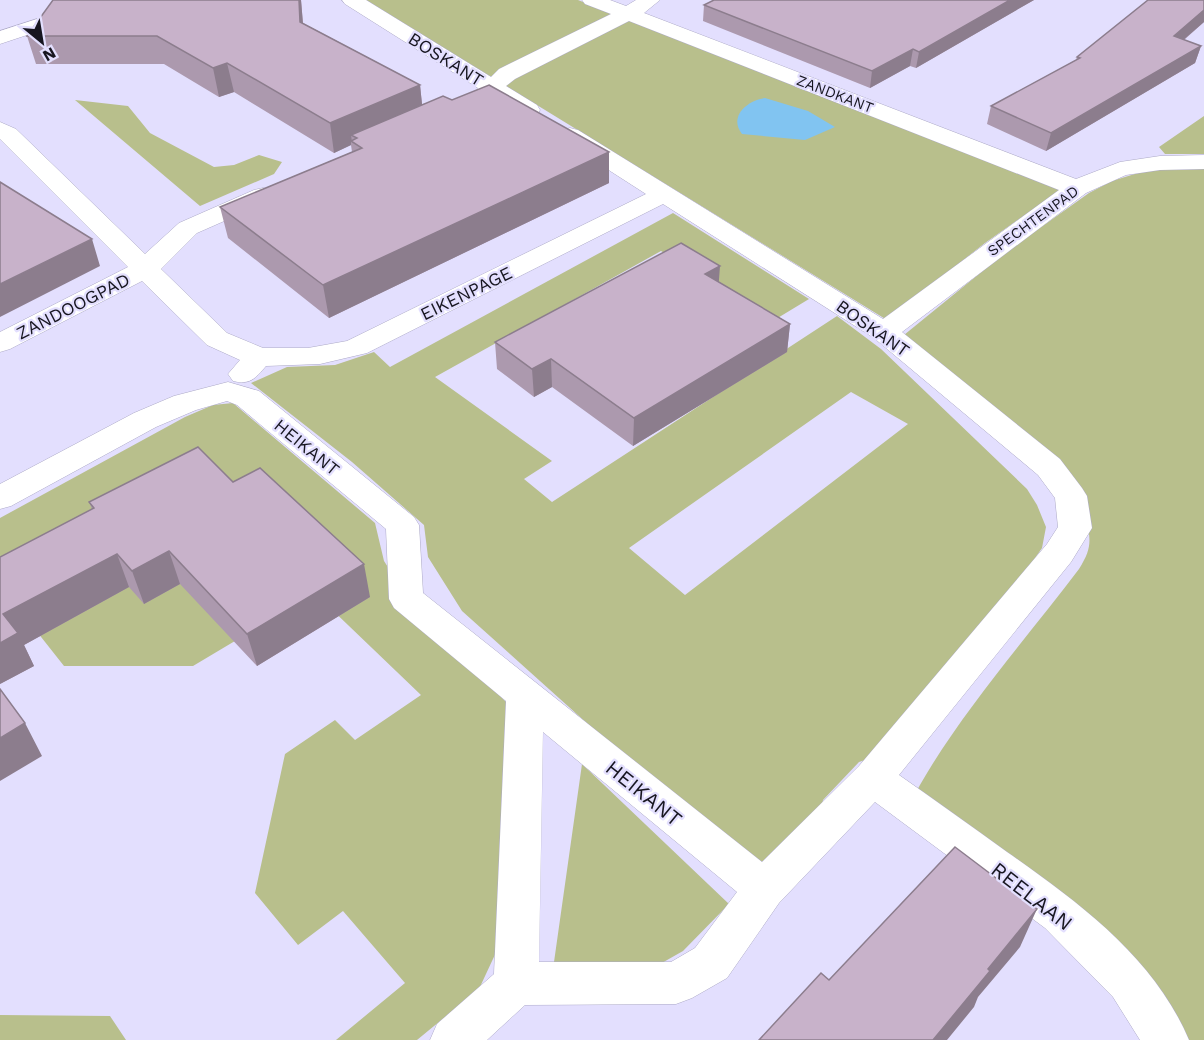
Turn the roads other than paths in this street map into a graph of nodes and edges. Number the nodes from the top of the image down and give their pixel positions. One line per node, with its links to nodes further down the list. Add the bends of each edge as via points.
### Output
1 (352, 0): 7 (street, BOSKANT)
2 (592, 0): 5 (street, ZANDKANT)
3 (650, 0): 5 (street)
4 (93, 6): 6 (street)
5 (628, 14): 7 (street, via 507,74); 12 (street, ZANDKANT)
6 (0, 38)
7 (493, 87): 8 (street, via 475,102); 13 (street, BOSKANT)
8 (454, 111)
9 (0, 129): 14 (street)
10 (1204, 162): 12 (street, SPECHTENPAD, via 1120,169)
11 (284, 186): 14 (street, ZANDOOGPAD, via 188,228)
12 (1077, 188): 15 (street, SPECHTENPAD)
13 (665, 194): 15 (street, BOSKANT); 17 (street, EIKENPAGE, via 357,347 331,356)
14 (146, 268): 16 (street, ZANDOOGPAD); 17 (street, via 217,339)
15 (884, 332): 21 (street, BOSKANT, via 1049,467 1071,496 1075,528 1059,553)
16 (0, 343)
17 (258, 357): 18 (street)
18 (228, 391): 19 (street, via 145,420); 20 (street, HEIKANT, via 248,398 402,525 406,600)
19 (0, 498)
20 (525, 696): 22 (street, HEIKANT); 23 (street)
21 (873, 778): 22 (street); 25 (street, REELAAN, via 1060,914 1129,982)
22 (764, 889): 23 (street, via 711,963 676,983)
23 (516, 984): 24 (street)
24 (453, 1040)
25 (1166, 1040)

